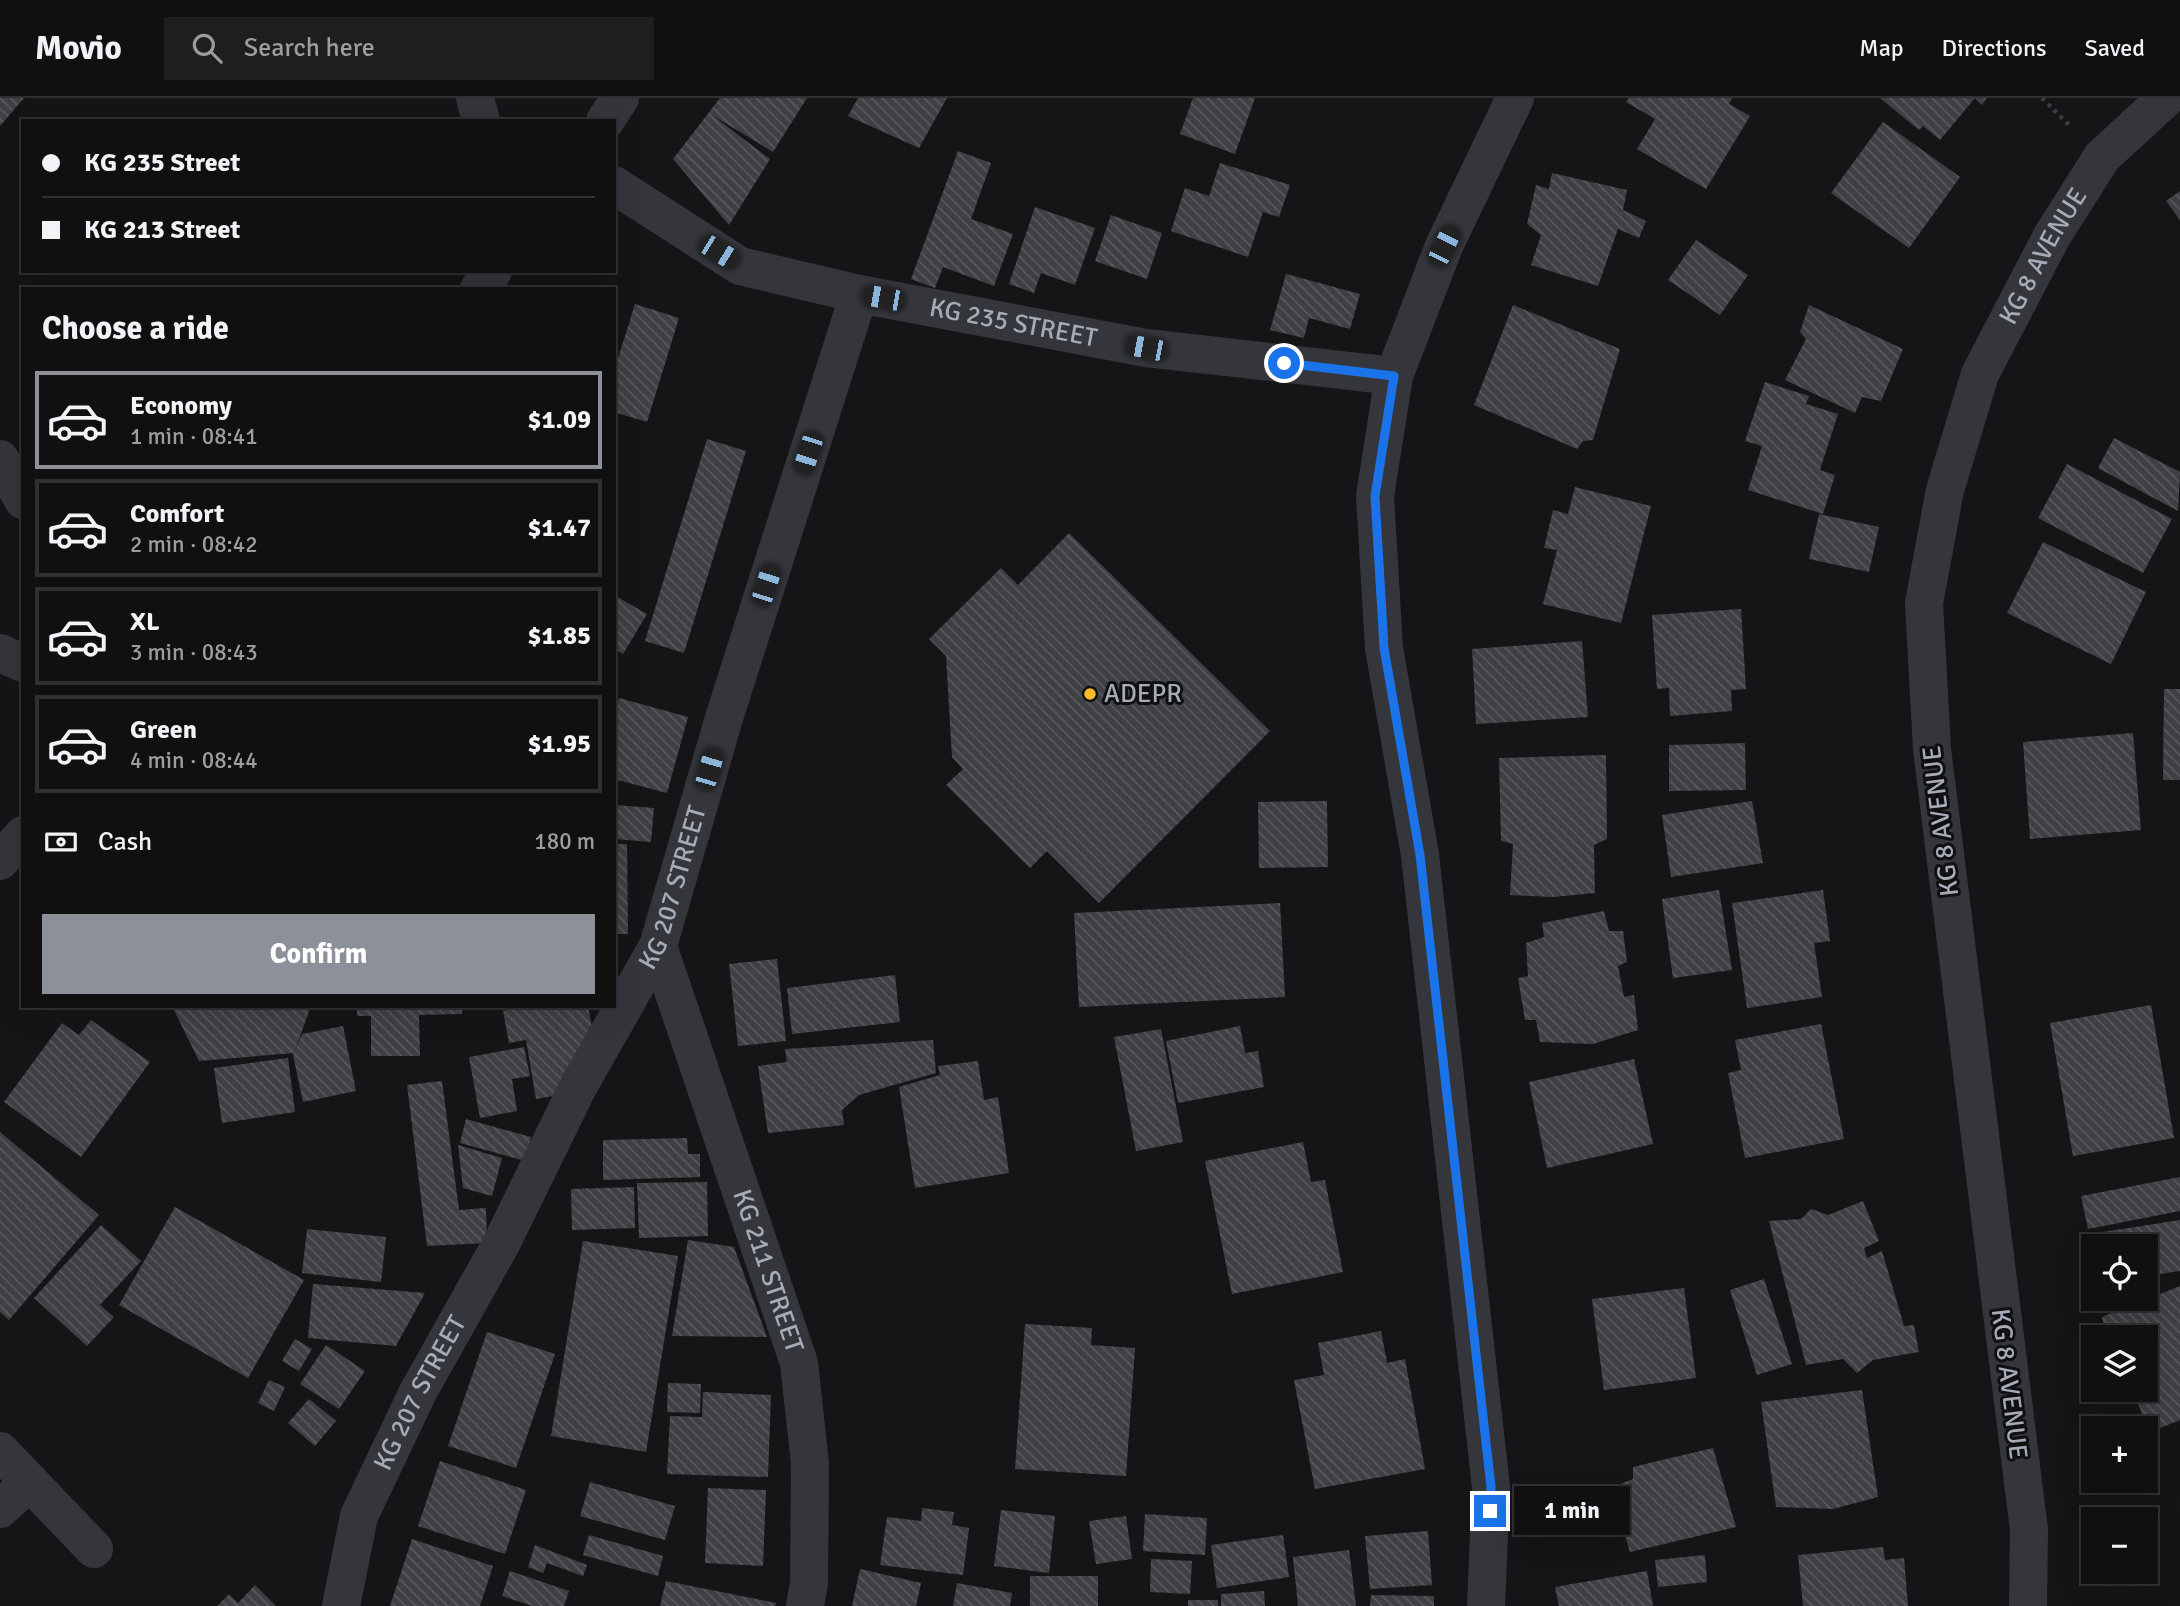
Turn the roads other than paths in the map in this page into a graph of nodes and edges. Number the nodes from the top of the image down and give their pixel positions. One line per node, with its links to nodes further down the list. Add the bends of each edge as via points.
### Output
1 (475, 98): 5 (street)
2 (620, 98): 6 (street)
3 (1515, 98): 11 (street, via 1444,246)
4 (2166, 98): 26 (street, KG 8 AVENUE, via 2102,157 2052,236 1980,374 1945,490 1924,603 1932,749 2029,1530)
5 (480, 119)
6 (606, 119)
7 (616, 186): 10 (street, KG 235 STREET, via 740,265)
8 (491, 273): 9 (street)
9 (481, 287)
10 (859, 294): 11 (street, KG 235 STREET, via 1146,348); 18 (street, KG 207 STREET, via 724,718)
11 (1394, 376): 25 (street, via 1375,496 1384,648 1420,855 1490,1473)
12 (0, 459): 13 (street)
13 (21, 496)
14 (0, 653): 15 (street)
15 (21, 662)
16 (21, 837): 17 (street)
17 (0, 861)
18 (658, 946): 23 (street, KG 207 STREET, via 579,1085 501,1244 418,1391 359,1516); 24 (street, KG 211 STREET, via 799,1363 810,1464)
19 (0, 1451): 20 (street)
20 (30, 1482): 21 (street); 22 (street)
21 (0, 1509)
22 (94, 1549)
23 (341, 1606)
24 (805, 1606)
25 (1486, 1606)
26 (2028, 1606)

